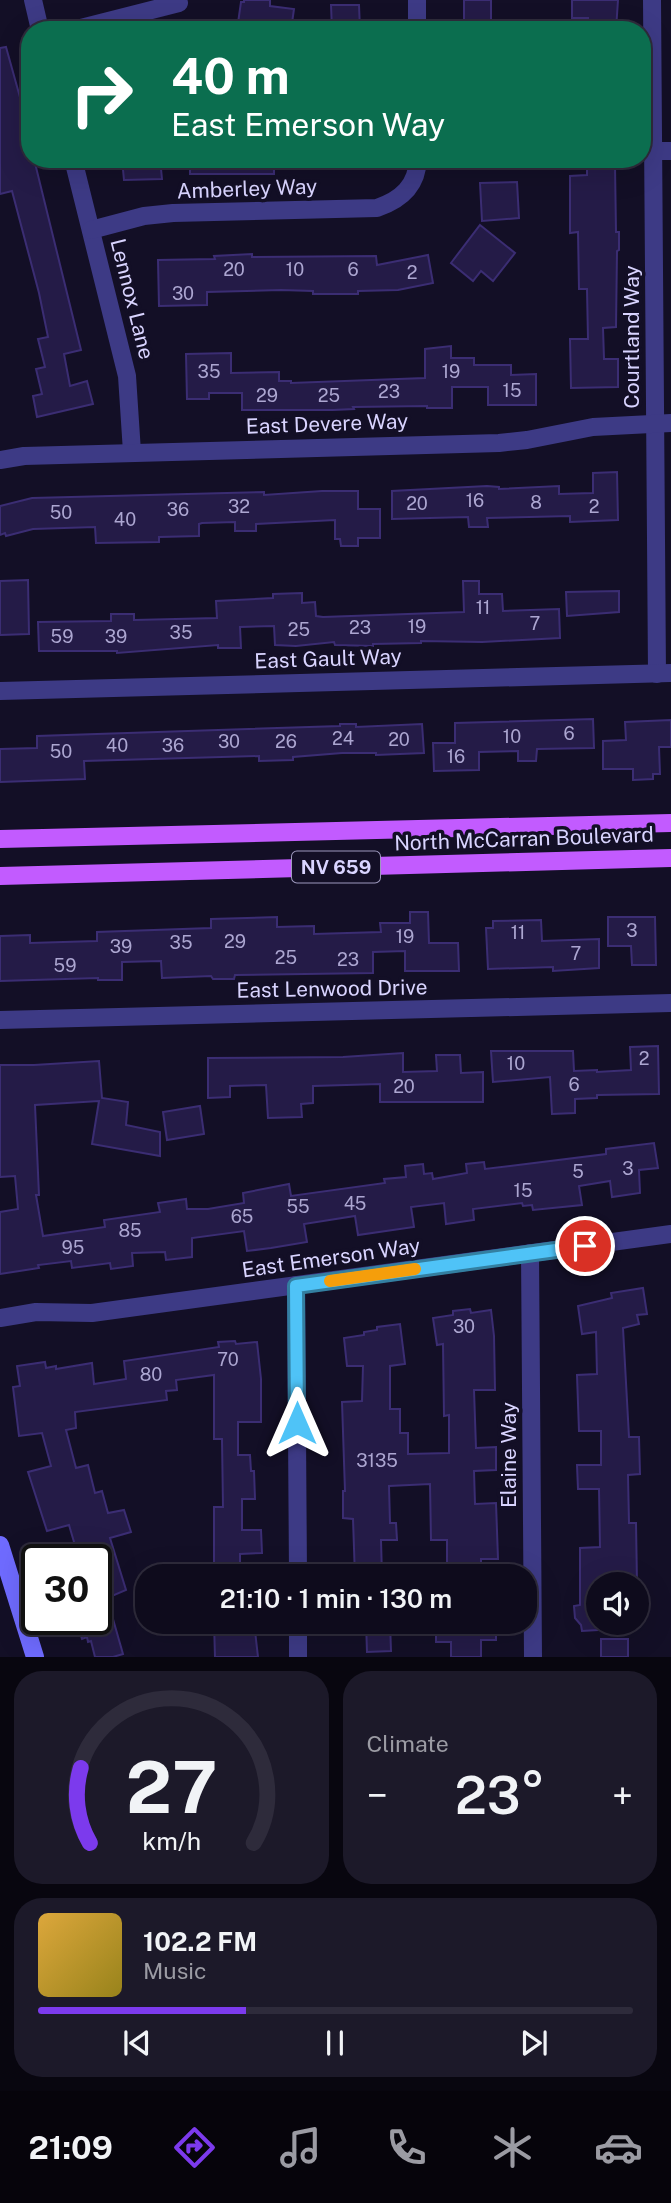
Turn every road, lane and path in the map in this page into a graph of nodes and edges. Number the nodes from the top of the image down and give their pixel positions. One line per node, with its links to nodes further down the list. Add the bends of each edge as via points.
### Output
1 (33, 0): 5 (street)
2 (417, 0): 7 (street)
3 (652, 0): 8 (street, Courtland Way)
4 (178, 3): 6 (street)
5 (38, 21)
6 (108, 21)
7 (417, 21)
8 (662, 151): 12 (street, Courtland Way)
9 (75, 168): 11 (street, Lennox Lane)
10 (416, 168): 11 (street, Amberley Way, via 403,195 377,208 144,216)
11 (91, 230): 13 (street, Lennox Lane, via 127,376)
12 (663, 424): 13 (street, East Devere Way, via 593,427 499,443); 15 (street, Courtland Way)
13 (132, 452): 14 (street, East Devere Way)
14 (0, 460)
15 (664, 673): 16 (street, East Gault Way)
16 (0, 691)
17 (671, 824): 18 (main road, North McCarran Boulevard / NV 659)
18 (0, 839)
19 (671, 858): 20 (main road, North McCarran Boulevard / NV 659)
20 (0, 876)
21 (668, 1003): 22 (street, East Lenwood Drive)
22 (0, 1020)
23 (669, 1235): 24 (street, East Emerson Way)
24 (530, 1253): 25 (street, East Emerson Way); 32 (street, Elaine Way)
25 (296, 1286): 26 (street, East Emerson Way, via 92,1313 36,1312); 28 (street)
26 (0, 1318)
27 (0, 1545): 30 (street)
28 (298, 1564)
29 (298, 1634): 31 (street)
30 (36, 1657)
31 (298, 1657)
32 (533, 1657)

